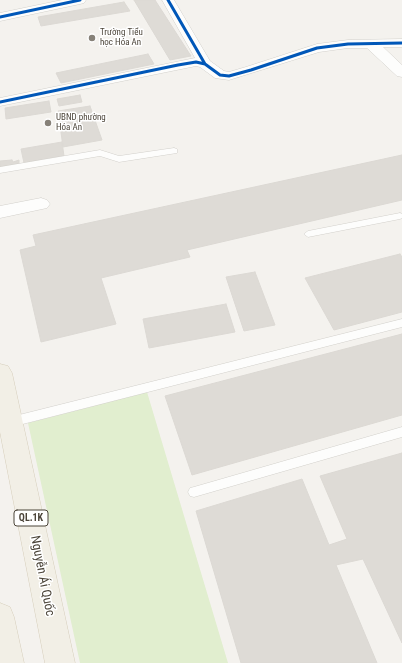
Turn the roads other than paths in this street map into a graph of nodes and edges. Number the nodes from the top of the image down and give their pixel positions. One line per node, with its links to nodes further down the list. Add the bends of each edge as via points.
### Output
1 (80, 0): 3 (street)
2 (168, 0): 6 (street)
3 (0, 17)
4 (402, 43): 5 (street)
5 (371, 44): 6 (street, via 317,48 229,76 220,75); 7 (street)
6 (205, 64): 8 (street, via 196,62 178,65)
7 (402, 73)
8 (0, 102)
9 (174, 150): 10 (lane, via 119,159 100,153)
10 (0, 170)
11 (41, 204): 12 (street)
12 (0, 212)
13 (401, 217): 14 (lane)
14 (308, 234)
15 (402, 322): 17 (lane)
16 (0, 372): 17 (main road, Nguyễn Ái Quốc / QL.1K)
17 (11, 422): 22 (main road, Nguyễn Ái Quốc / QL.1K)
18 (402, 432): 19 (lane)
19 (194, 492)
20 (0, 616): 21 (main road)
21 (9, 663)
22 (60, 663)

